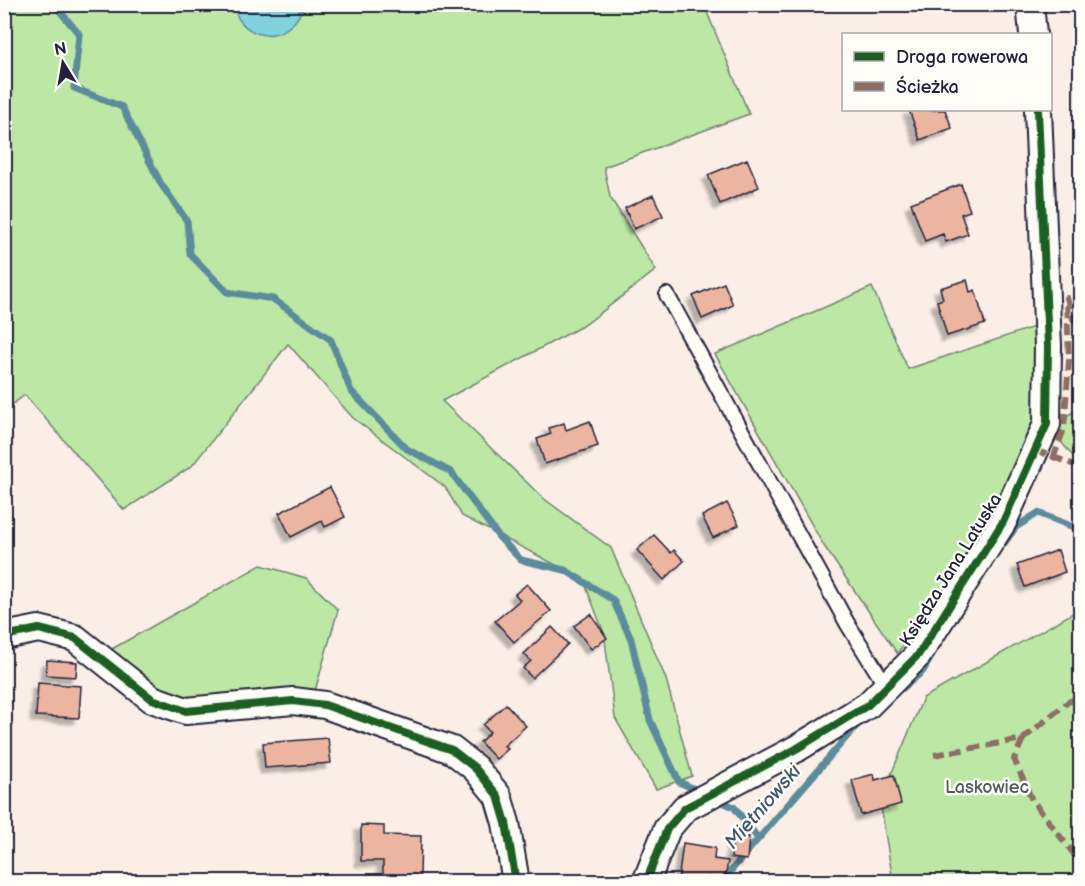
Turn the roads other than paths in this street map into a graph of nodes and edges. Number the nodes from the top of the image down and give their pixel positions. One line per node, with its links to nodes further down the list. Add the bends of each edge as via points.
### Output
1 (1030, 4): 2 (street)
2 (1033, 33)
3 (1038, 111): 6 (street, Księdza Jana Latuska, via 1048,346 1047,424 1003,522 918,655)
4 (667, 295): 6 (lane, via 847,623)
5 (4, 636): 7 (street, via 39,629 75,638 152,699 186,711 293,701 325,705 452,750 475,768 498,796)
6 (886, 686): 8 (street, Księdza Jana Latuska, via 868,705 796,749 690,805 667,829)
7 (516, 882)
8 (646, 882)

